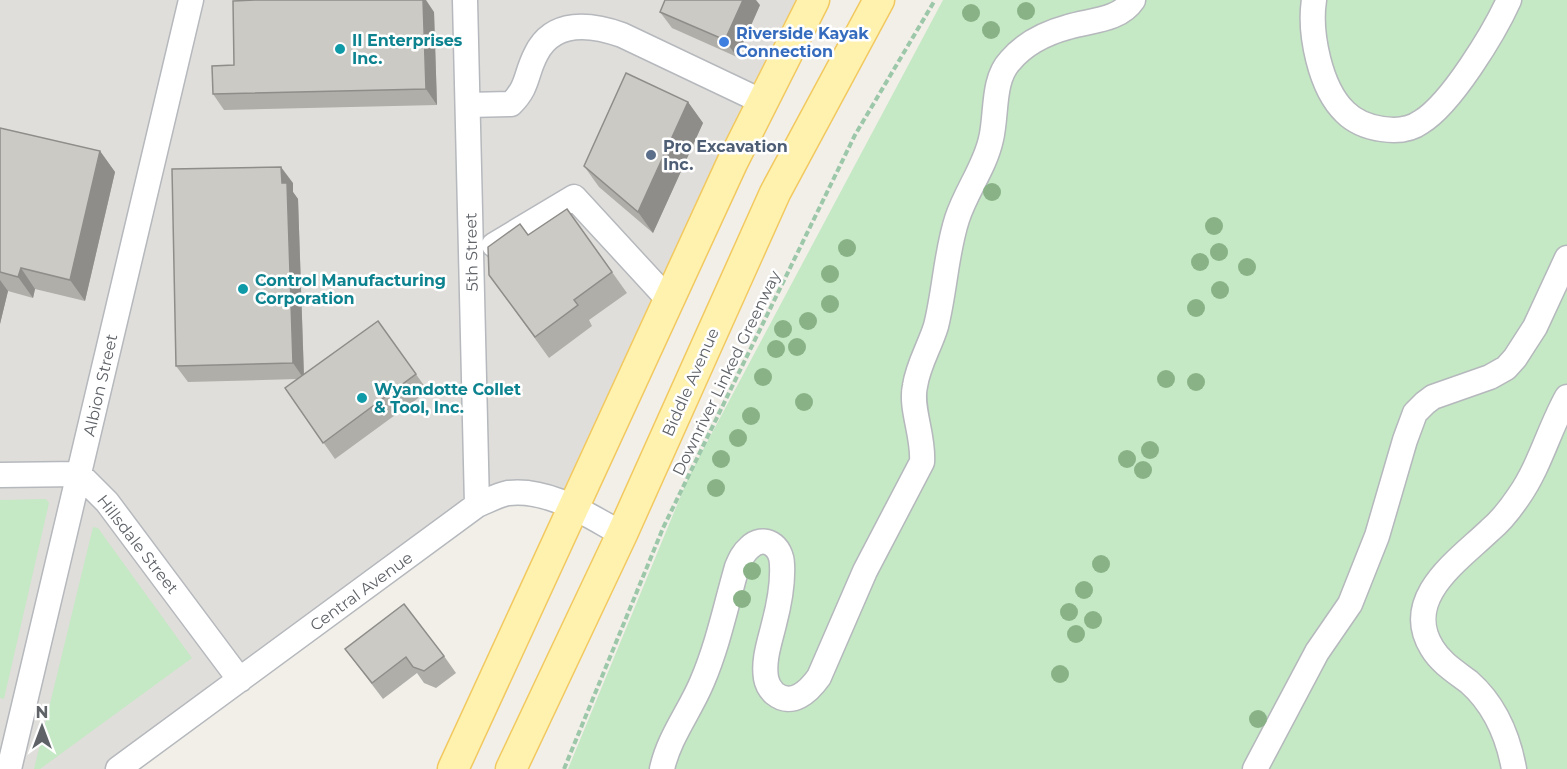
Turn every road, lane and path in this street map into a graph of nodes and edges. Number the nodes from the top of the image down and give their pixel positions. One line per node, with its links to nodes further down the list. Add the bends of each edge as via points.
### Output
1 (191, 0): 15 (street, Albion Street)
2 (465, 0): 10 (street, 5th Street)
3 (814, 0): 9 (main road)
4 (879, 0): 19 (main road, Biddle Avenue, via 775,193)
5 (935, 0): 25 (path, Downriver Linked Greenway, via 855,135 663,528)
6 (1133, 0): 26 (street, via 1119,14 1066,27 1034,40 1008,62 998,88 991,142 957,218 936,324 914,387 922,462 865,571 819,676 811,688 795,698 785,699 769,688 765,664 781,590 782,561 775,545 758,542 744,553 737,567 703,680 672,739)
7 (1314, 0): 8 (street, via 1314,41 1324,78 1334,96 1357,121 1390,130 1421,123 1445,102)
8 (1509, 0)
9 (763, 102): 10 (street, via 622,35 579,25 561,29 547,39 536,53 523,93 512,104); 13 (main road)
10 (468, 105): 11 (street, 5th Street)
11 (471, 258): 13 (street, via 574,197); 17 (street, 5th Street)
12 (1567, 258): 27 (street, via 1535,327 1506,368 1433,397 1415,413 1377,537 1350,604 1317,652)
13 (668, 299): 18 (main road)
14 (1567, 398): 28 (street, via 1521,493 1506,515 1440,577 1426,602 1424,616 1432,649 1471,684 1495,713)
15 (79, 474): 16 (street); 20 (street, Hillsdale Street, via 107,502); 21 (street, Albion Street)
16 (0, 475)
17 (477, 505): 18 (street, Central Avenue, via 508,493 541,496); 20 (street, Central Avenue)
18 (573, 508): 19 (street, Central Avenue); 23 (main road)
19 (622, 534): 24 (main road, Biddle Avenue)
20 (240, 680): 22 (street, Central Avenue)
21 (9, 769)
22 (118, 769)
23 (453, 769)
24 (511, 769)
25 (564, 769)
26 (662, 769)
27 (1255, 769)
28 (1514, 769)

